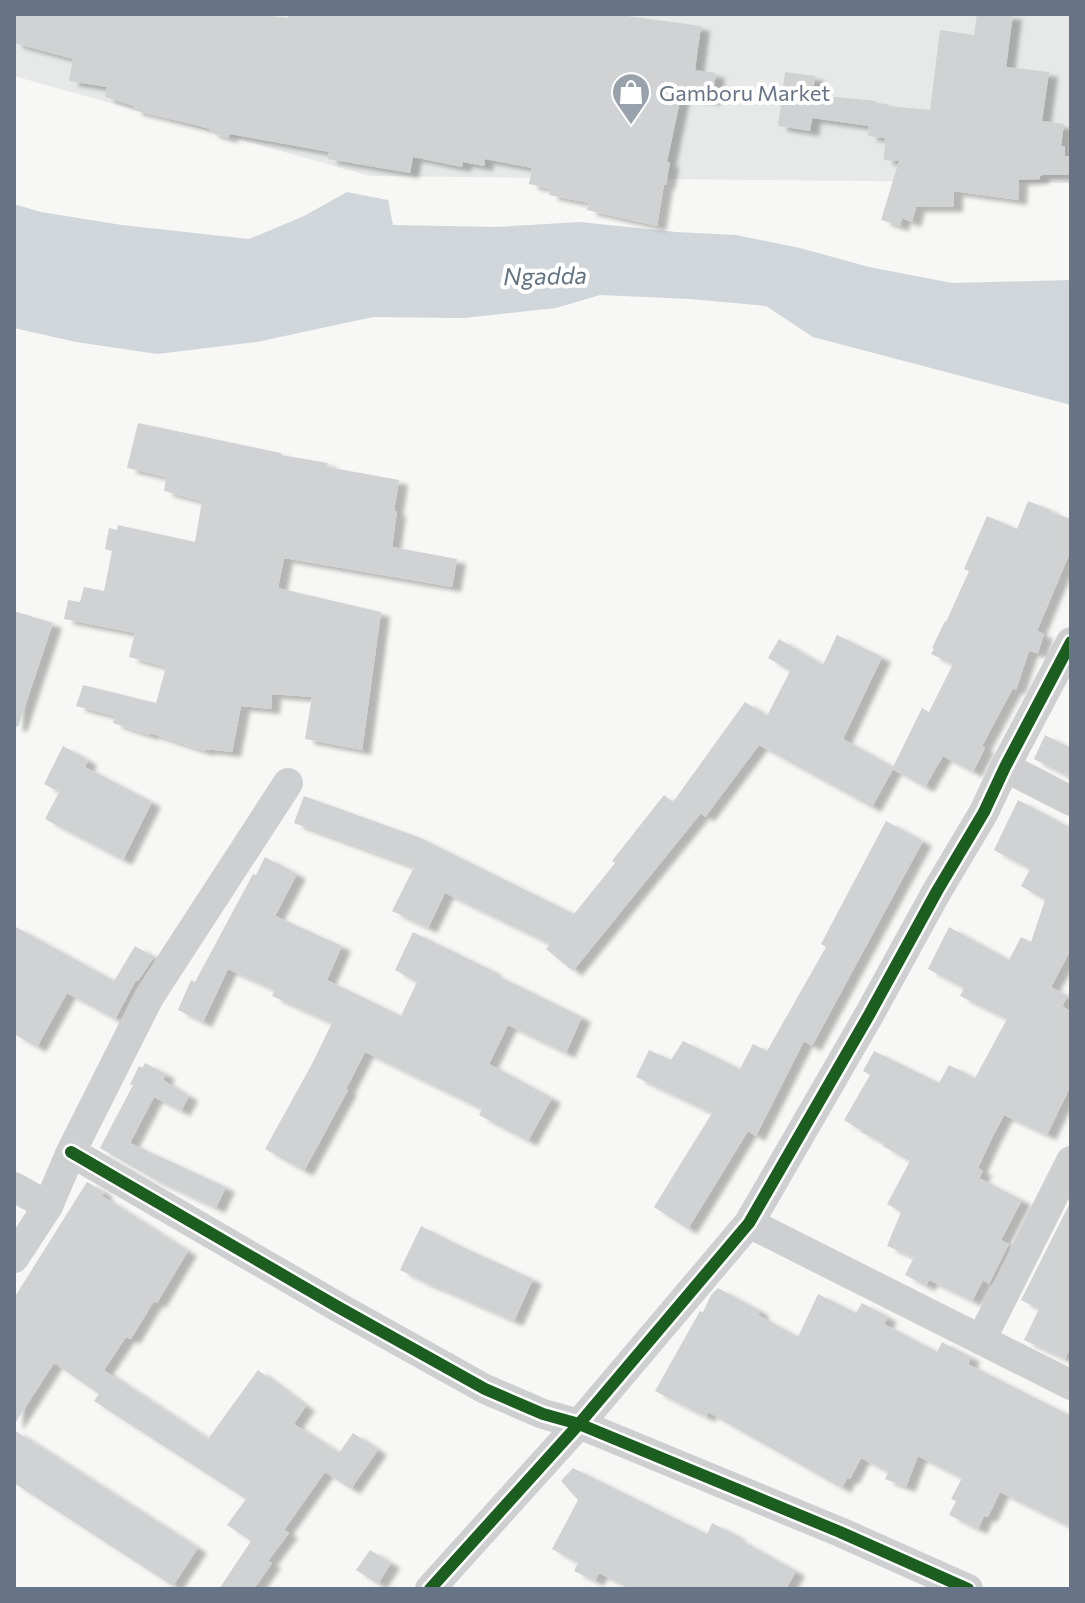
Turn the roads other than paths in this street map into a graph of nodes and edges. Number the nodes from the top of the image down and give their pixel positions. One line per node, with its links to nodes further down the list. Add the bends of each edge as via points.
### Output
1 (1071, 642): 2 (street)
2 (1005, 767): 4 (street); 9 (street)
3 (288, 783): 5 (street, via 149,997)
4 (1071, 801)
5 (71, 1152): 8 (street); 13 (street, via 485,1389)
6 (1071, 1161): 11 (street)
7 (14, 1187): 8 (street)
8 (48, 1206): 10 (street)
9 (749, 1223): 11 (street); 13 (street)
10 (14, 1258)
11 (981, 1340): 12 (street)
12 (1071, 1385)
13 (579, 1424): 14 (street); 15 (street)
14 (430, 1589)
15 (968, 1589)

